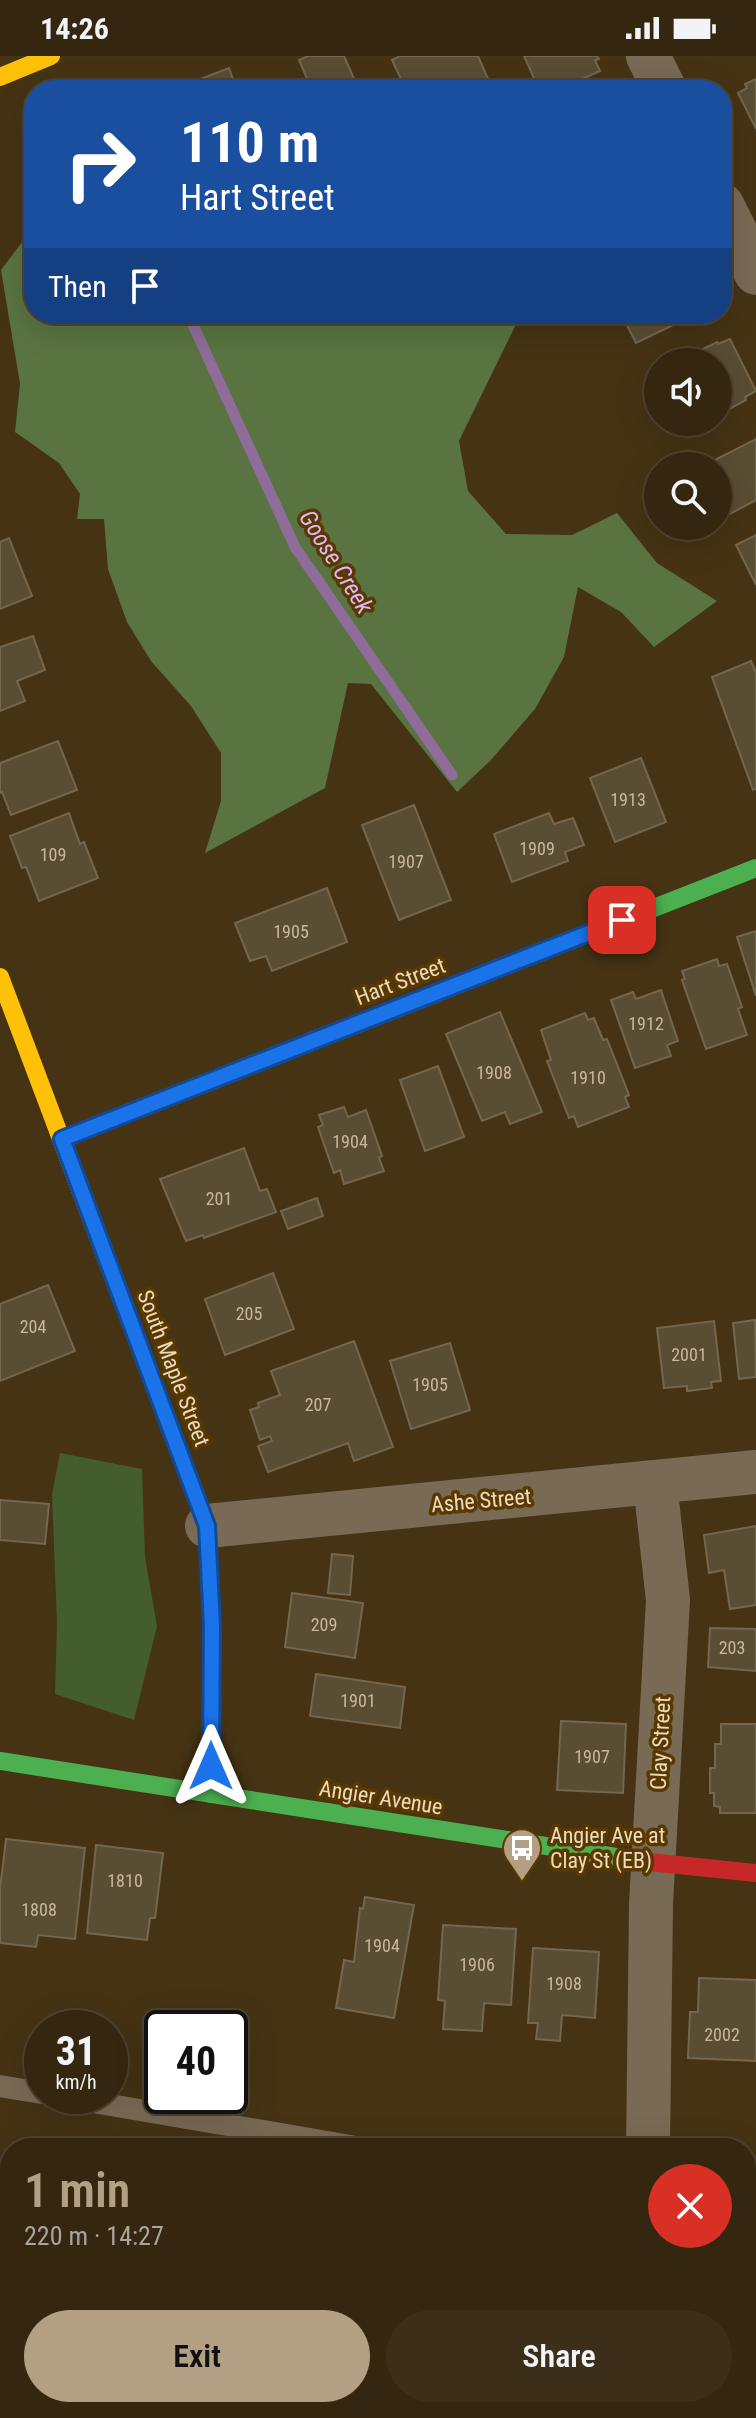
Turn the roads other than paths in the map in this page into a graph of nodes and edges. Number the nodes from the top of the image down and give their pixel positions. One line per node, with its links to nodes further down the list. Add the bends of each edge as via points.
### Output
1 (51, 56): 3 (street)
2 (648, 56): 4 (street)
3 (0, 77)
4 (660, 80)
5 (732, 225): 6 (street)
6 (756, 273)
7 (756, 868): 9 (street, Hart Street)
8 (0, 977): 9 (street, South Maple Street)
9 (62, 1139): 12 (street, South Maple Street)
10 (756, 1472): 11 (street, Ashe Street)
11 (655, 1483): 12 (street, Ashe Street); 15 (street, Clay Street, via 668,1600)
12 (207, 1526): 14 (street, South Maple Street)
13 (0, 1761): 14 (street, Angier Avenue)
14 (211, 1794): 15 (street, Angier Avenue)
15 (653, 1864): 16 (street, Angier Avenue); 21 (street, Clay Street)
16 (756, 1873)
17 (0, 2086): 18 (lane)
18 (24, 2090)
19 (128, 2108): 20 (lane)
20 (304, 2138)
21 (648, 2138)

